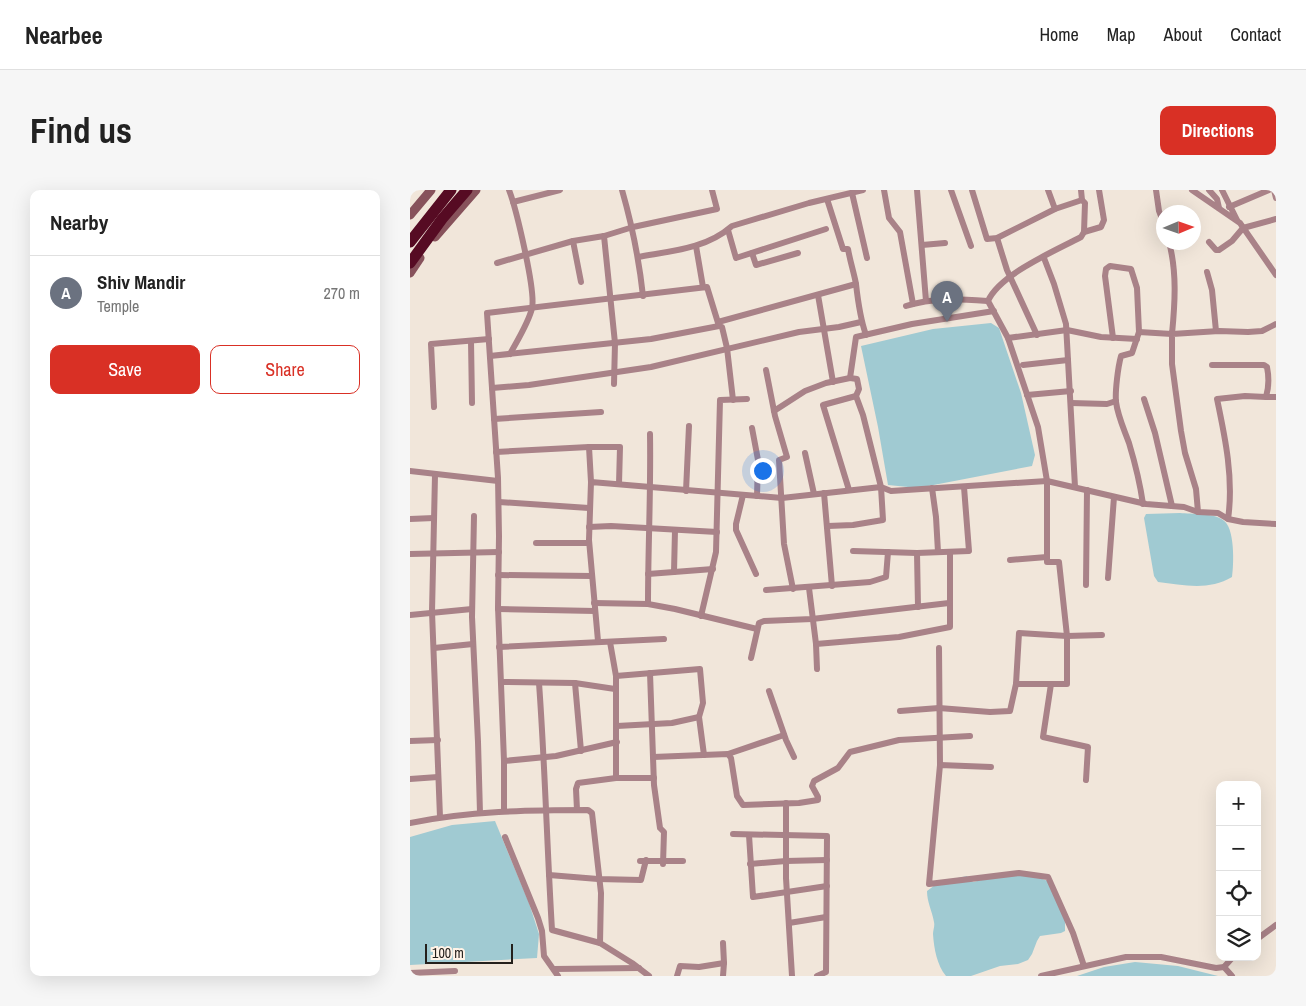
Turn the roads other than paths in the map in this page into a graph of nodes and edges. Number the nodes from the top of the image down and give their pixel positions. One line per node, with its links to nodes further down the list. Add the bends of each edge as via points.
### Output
1 (431, 190): 32 (street)
2 (451, 190): 42 (highway)
3 (467, 190): 55 (highway)
4 (476, 190): 58 (street, via 452,216)
5 (509, 190): 27 (street)
6 (560, 190): 27 (street)
7 (622, 190): 35 (street)
8 (712, 190): 35 (street, via 717,209)
9 (863, 190): 23 (street)
10 (884, 190): 67 (street, via 889,218 900,232 910,305)
11 (917, 190): 45 (street)
12 (951, 190): 47 (street)
13 (972, 190): 40 (street, via 987,239)
14 (1048, 190): 31 (street)
15 (1081, 190): 26 (street)
16 (1099, 190): 38 (street, via 1104,220 1101,227)
17 (1156, 190): 28 (street)
18 (1192, 190): 30 (street)
19 (1209, 190): 30 (street, via 1217,199)
20 (1222, 190): 29 (street)
21 (1269, 190): 29 (street)
22 (1274, 190): 24 (street)
23 (852, 193): 25 (street); 53 (street)
24 (1276, 198)
25 (827, 199): 37 (street, via 732,226); 62 (street, via 843,249 848,250)
26 (1082, 200): 31 (street); 38 (street, via 1085,203)
27 (512, 202): 51 (street)
28 (1158, 205)
29 (1229, 206): 34 (street)
30 (1219, 208): 34 (street)
31 (1055, 209): 40 (street)
32 (410, 216)
33 (1276, 219): 34 (street)
34 (1242, 226): 43 (street, via 1223,249 1216,250); 59 (street)
35 (633, 227): 39 (street); 52 (street)
36 (826, 228): 49 (street)
37 (728, 230): 46 (street, via 706,244); 49 (street, via 736,258)
38 (1084, 232): 54 (street, via 1081,237)
39 (604, 236): 41 (street); 66 (street)
40 (997, 238): 60 (street)
41 (574, 241): 51 (street); 61 (street)
42 (410, 242)
43 (1209, 242)
44 (945, 243): 45 (street)
45 (922, 245): 67 (street)
46 (696, 246): 52 (street); 63 (street)
47 (971, 246)
48 (1171, 250): 79 (street, via 1175,269)
49 (752, 252): 50 (street, via 756,265)
50 (798, 253)
51 (525, 255): 56 (street); 69 (street)
52 (638, 257): 65 (street)
53 (867, 258)
54 (1044, 258): 60 (street); 75 (street)
55 (410, 262)
56 (497, 263)
57 (1207, 272): 76 (street)
58 (410, 273)
59 (1276, 275)
60 (1010, 276): 68 (street); 80 (street)
61 (581, 282)
62 (856, 284): 64 (street); 71 (street)
63 (703, 287): 65 (street); 72 (street, via 707,287)
64 (818, 295): 72 (street); 74 (street)
65 (643, 296): 66 (street)
66 (610, 299): 69 (street); 86 (street)
67 (926, 301): 68 (street, via 953,298)
68 (988, 301): 70 (street)
69 (533, 307): 83 (street, via 487,313); 88 (street)
70 (994, 312): 78 (street); 81 (street)
71 (861, 322): 74 (street); 78 (street)
72 (718, 324): 86 (street, via 650,339); 87 (street, via 722,327)
73 (1276, 324): 76 (street, via 1262,331)
74 (824, 329): 87 (street); 96 (street)
75 (1067, 330): 80 (street); 82 (street); 90 (street)
76 (1216, 331): 79 (street)
77 (1139, 332): 79 (street); 82 (street, via 1136,288 1130,269 1110,266 1105,276); 84 (street)
78 (866, 334): 95 (street, via 856,337)
79 (1172, 334): 145 (street, via 1172,364 1181,431 1196,489)
80 (1036, 335): 81 (street)
81 (1008, 338): 100 (street)
82 (1113, 338): 84 (street)
83 (489, 339): 85 (street); 89 (street)
84 (1137, 340): 107 (street, via 1132,353 1121,356)
85 (471, 341): 108 (street); 110 (street, via 430,345)
86 (614, 342): 88 (street); 94 (street)
87 (728, 348): 94 (street); 106 (street)
88 (510, 354): 89 (street)
89 (490, 356): 98 (street)
90 (1068, 360): 91 (street); 99 (street)
91 (1023, 365)
92 (1212, 365): 102 (street, via 1264,365 1268,372)
93 (766, 370): 111 (street)
94 (614, 372): 97 (street); 98 (street)
95 (850, 378): 96 (street); 101 (street, via 857,379 859,389)
96 (833, 382): 111 (street, via 805,391)
97 (614, 384)
98 (492, 388): 113 (street)
99 (1071, 391): 100 (street); 109 (street)
100 (1027, 395): 123 (street, via 1038,427)
101 (856, 396): 127 (street); 131 (street, via 824,405)
102 (1266, 397): 103 (street); 148 (street, via 1217,399 1228,459)
103 (1276, 397)
104 (747, 399): 106 (street)
105 (1144, 399): 143 (street)
106 (733, 400): 135 (street, via 720,400)
107 (1116, 401): 109 (street, via 1107,404); 142 (street)
108 (472, 403)
109 (1072, 403): 129 (street)
110 (434, 407)
111 (774, 411): 140 (street, via 787,457 779,460)
112 (601, 412): 113 (street)
113 (494, 419): 118 (street)
114 (689, 426): 133 (street)
115 (752, 428): 138 (street, via 758,460)
116 (650, 434): 126 (street)
117 (589, 447): 118 (street); 124 (street); 125 (street, via 620,447)
118 (496, 452): 122 (street)
119 (805, 453): 136 (street)
120 (410, 471): 121 (street)
121 (435, 475): 122 (street); 147 (street)
122 (498, 481): 141 (street)
123 (1047, 481): 128 (street); 129 (street); 167 (street)
124 (591, 482): 125 (street); 144 (street)
125 (619, 484): 126 (street)
126 (650, 487): 133 (street); 153 (street)
127 (881, 487): 130 (street, via 891,491); 131 (street); 151 (street, via 883,520 853,526)
128 (964, 487): 130 (street); 163 (street, via 969,551)
129 (1075, 487): 132 (street)
130 (932, 488): 162 (street)
131 (848, 490): 134 (street)
132 (1088, 490): 139 (street); 176 (street)
133 (686, 491): 135 (street)
134 (824, 493): 136 (street); 151 (street)
135 (718, 494): 137 (street); 155 (street)
136 (814, 494): 140 (street)
137 (743, 495): 138 (street); 172 (street, via 736,530)
138 (757, 496): 140 (street)
139 (1114, 497): 142 (street); 175 (street)
140 (782, 498): 179 (street, via 784,544)
141 (499, 502): 144 (street); 159 (street)
142 (1143, 504): 143 (street)
143 (1172, 506): 145 (street, via 1184,506)
144 (589, 508): 152 (street)
145 (1198, 512): 148 (street, via 1218,513)
146 (474, 516): 158 (street)
147 (434, 518): 149 (street); 164 (street)
148 (1228, 518): 150 (street)
149 (410, 519)
150 (1276, 524)
151 (828, 526): 177 (street)
152 (589, 527): 153 (street); 157 (street)
153 (648, 529): 154 (street); 171 (street)
154 (675, 530): 155 (street); 170 (street)
155 (717, 532): 169 (street)
156 (536, 543): 157 (street)
157 (589, 543): 174 (street)
158 (474, 552): 159 (street); 164 (street); 185 (street)
159 (499, 552): 173 (street)
160 (853, 552): 161 (street)
161 (888, 552): 165 (street); 177 (street, via 886,577)
162 (938, 552): 163 (street); 165 (street)
163 (950, 552): 182 (street)
164 (432, 553): 166 (street); 188 (street)
165 (916, 553): 184 (street)
166 (410, 554)
167 (1047, 557): 168 (street); 194 (street, via 1047,562 1059,562)
168 (1010, 560)
169 (713, 569): 170 (street); 190 (street)
170 (674, 572): 171 (street)
171 (648, 574): 183 (street)
172 (756, 574)
173 (498, 576): 174 (street); 186 (street)
174 (592, 576): 181 (street)
175 (1108, 578)
176 (1086, 585)
177 (832, 586): 178 (street)
178 (809, 588): 179 (street); 191 (street)
179 (793, 589): 180 (street)
180 (766, 590)
181 (594, 603): 183 (street); 187 (street)
182 (949, 603): 184 (street); 199 (street, via 950,627 947,628 899,637)
183 (648, 604): 190 (street)
184 (918, 607): 191 (street)
185 (472, 609): 188 (street); 198 (street)
186 (498, 609): 187 (street); 200 (street)
187 (595, 611): 196 (street)
188 (432, 612): 189 (street); 201 (street)
189 (410, 615)
190 (701, 616): 192 (street)
191 (812, 619): 192 (street, via 764,621 759,623); 199 (street)
192 (758, 629): 203 (street)
193 (1102, 635): 194 (street)
194 (1067, 636): 210 (street, via 1018,633); 211 (street, via 1067,684)
195 (664, 639): 197 (street)
196 (598, 641): 197 (street); 200 (street)
197 (610, 642): 206 (street)
198 (473, 644): 201 (street); 243 (street)
199 (816, 644): 204 (street)
200 (499, 647): 207 (street)
201 (434, 648): 222 (street)
202 (939, 648): 214 (street)
203 (751, 658)
204 (817, 669)
205 (650, 673): 206 (street); 216 (street, via 700,669 703,703); 217 (street)
206 (616, 676): 212 (street)
207 (501, 682): 208 (street); 231 (street)
208 (539, 682): 209 (street); 230 (street)
209 (575, 683): 212 (street); 225 (street)
210 (1016, 684): 211 (street); 214 (street, via 1010,711)
211 (1051, 684): 238 (street, via 1043,737 1088,747)
212 (615, 689): 218 (street)
213 (769, 690): 219 (street)
214 (939, 708): 215 (street); 221 (street)
215 (900, 711)
216 (699, 716): 217 (street); 227 (street)
217 (652, 724): 218 (street); 228 (street)
218 (617, 726): 224 (street)
219 (784, 736): 226 (street); 229 (street)
220 (970, 736): 221 (street)
221 (938, 738): 232 (street); 239 (street, via 899,740 850,752 838,768 814,781 812,786 818,800)
222 (438, 740): 223 (street); 234 (street)
223 (410, 741)
224 (617, 742): 225 (street); 235 (street)
225 (582, 751): 230 (street)
226 (728, 754): 227 (street); 239 (street, via 737,796 743,805)
227 (704, 755): 228 (street)
228 (653, 757): 236 (street)
229 (794, 757)
230 (545, 758): 231 (street); 240 (street)
231 (504, 761): 242 (street)
232 (940, 765): 233 (street); 267 (street, via 929,884 1019,873 1048,877)
233 (991, 767)
234 (438, 777): 237 (street); 244 (street)
235 (616, 778): 236 (street); 241 (street, via 578,783)
236 (654, 778): 253 (street, via 660,828 664,832)
237 (410, 779)
238 (1086, 780)
239 (786, 803): 248 (street)
240 (546, 810): 241 (street); 242 (street); 255 (street)
241 (577, 810): 256 (street, via 592,813)
242 (504, 811): 243 (street)
243 (480, 812): 244 (street)
244 (440, 817): 245 (street)
245 (410, 823)
246 (732, 834): 247 (street)
247 (749, 834): 248 (street); 254 (street)
248 (786, 835): 251 (street, via 827,836); 252 (street)
249 (505, 837): 269 (street, via 538,918 544,956)
250 (683, 860): 253 (street)
251 (827, 860): 252 (street); 257 (street)
252 (786, 861): 254 (street); 258 (street)
253 (663, 862): 256 (street, via 643,860 641,880)
254 (750, 864): 258 (street, via 753,897)
255 (549, 875): 256 (street); 264 (street, via 552,930)
256 (598, 879): 264 (street, via 601,893)
257 (826, 886): 258 (street); 259 (street)
258 (787, 892): 260 (street)
259 (826, 917): 260 (street); 279 (street, via 826,972)
260 (788, 923): 278 (street)
261 (1276, 926): 262 (street)
262 (1261, 936)
263 (723, 943): 266 (street)
264 (600, 944): 270 (street)
265 (1229, 961): 268 (street)
266 (724, 963): 276 (street, via 680,966); 277 (street)
267 (1084, 966): 268 (street, via 1126,957 1161,957); 280 (street)
268 (1224, 967): 281 (street)
269 (554, 968): 270 (street); 274 (street)
270 (639, 968): 275 (street)
271 (455, 971): 273 (street)
272 (410, 973): 273 (street)
273 (431, 974)
274 (558, 976)
275 (649, 976)
276 (677, 976)
277 (723, 976)
278 (792, 976)
279 (817, 976)
280 (1041, 976)
281 (1232, 976)

